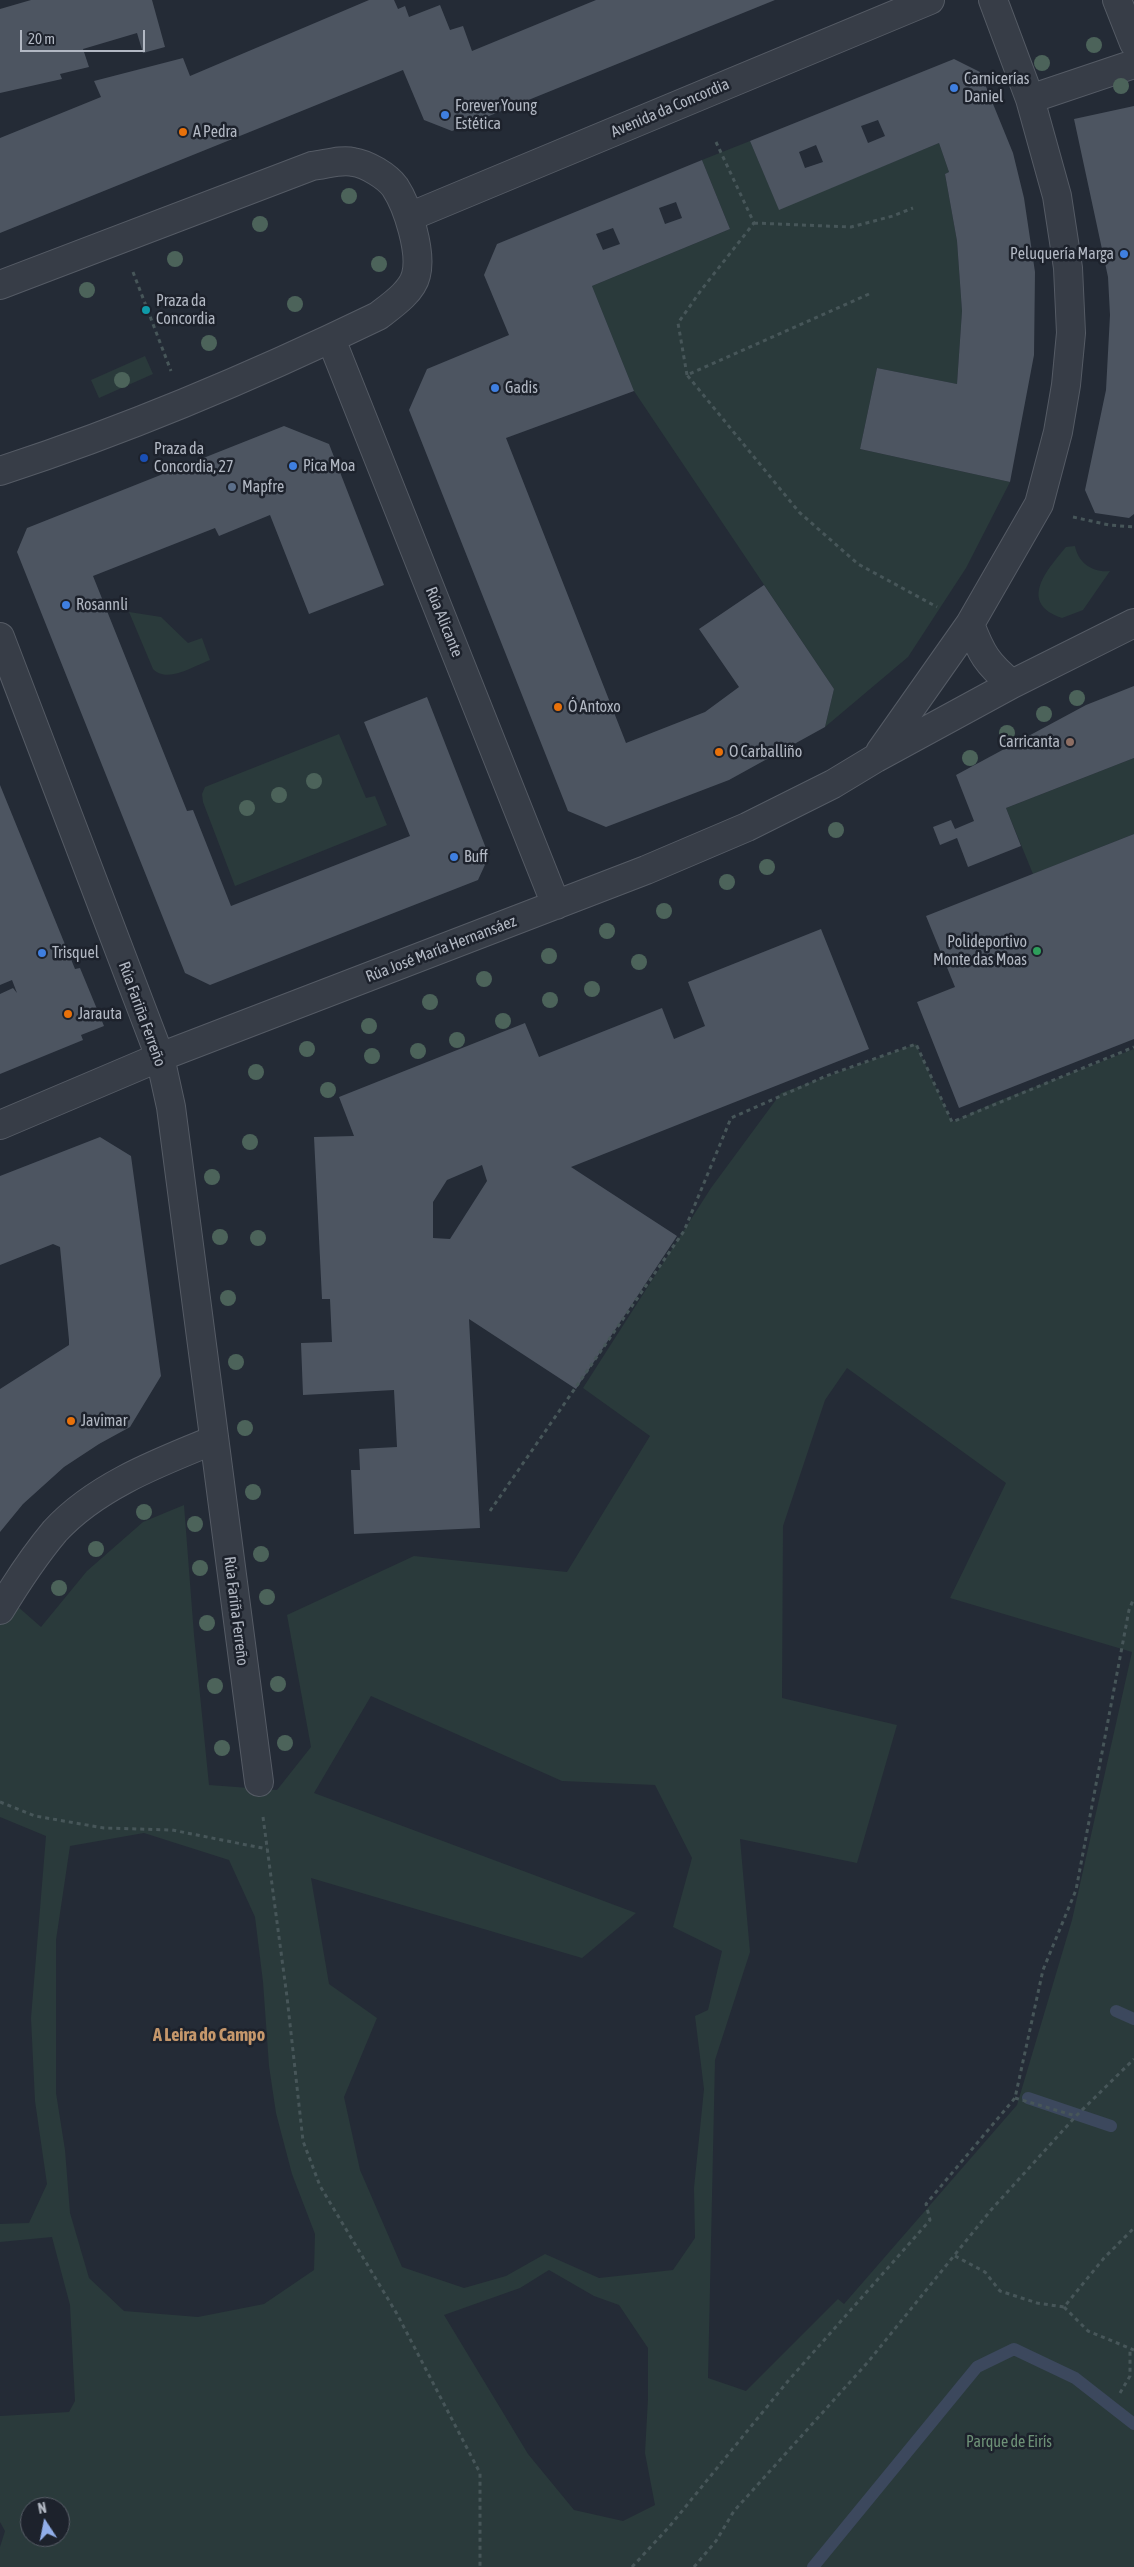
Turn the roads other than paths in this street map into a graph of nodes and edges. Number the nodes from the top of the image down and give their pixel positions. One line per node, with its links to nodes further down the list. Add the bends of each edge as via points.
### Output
1 (930, 0): 7 (street, Avenida da Concordia)
2 (993, 0): 6 (street, Rúa José María Hernansáez)
3 (1116, 0): 4 (street)
4 (1134, 43)
5 (1134, 64): 6 (street)
6 (1030, 99): 12 (street, Rúa José María Hernansáez, via 1057,196 1068,268 1071,333 1066,385 1058,432 1039,504)
7 (409, 217): 8 (street, via 394,186 373,169 353,161 312,166); 9 (street, via 416,245 416,275 401,298 378,316)
8 (0, 284)
9 (331, 339): 10 (street, via 183,402 59,451); 16 (street, Rúa Alicante)
10 (0, 470)
11 (1134, 623): 14 (street, Rúa José María Hernansáez)
12 (970, 624): 14 (street, via 979,648 992,668); 15 (street, Rúa José María Hernansáez)
13 (0, 637): 17 (street, Rúa Fariña Ferreño)
14 (1012, 684): 15 (street, Rúa José María Hernansáez)
15 (876, 758): 16 (street, Rúa José María Hernansáez, via 833,784 747,826)
16 (556, 905): 17 (street, Rúa José María Hernansáez)
17 (160, 1057): 18 (street, Rúa José María Hernansáez); 19 (street, Rúa Fariña Ferreño, via 171,1107)
18 (0, 1125)
19 (214, 1440): 20 (street, via 151,1466 91,1501 56,1530 24,1570); 21 (street, Rúa Fariña Ferreño)
20 (0, 1610)
21 (258, 1782)

